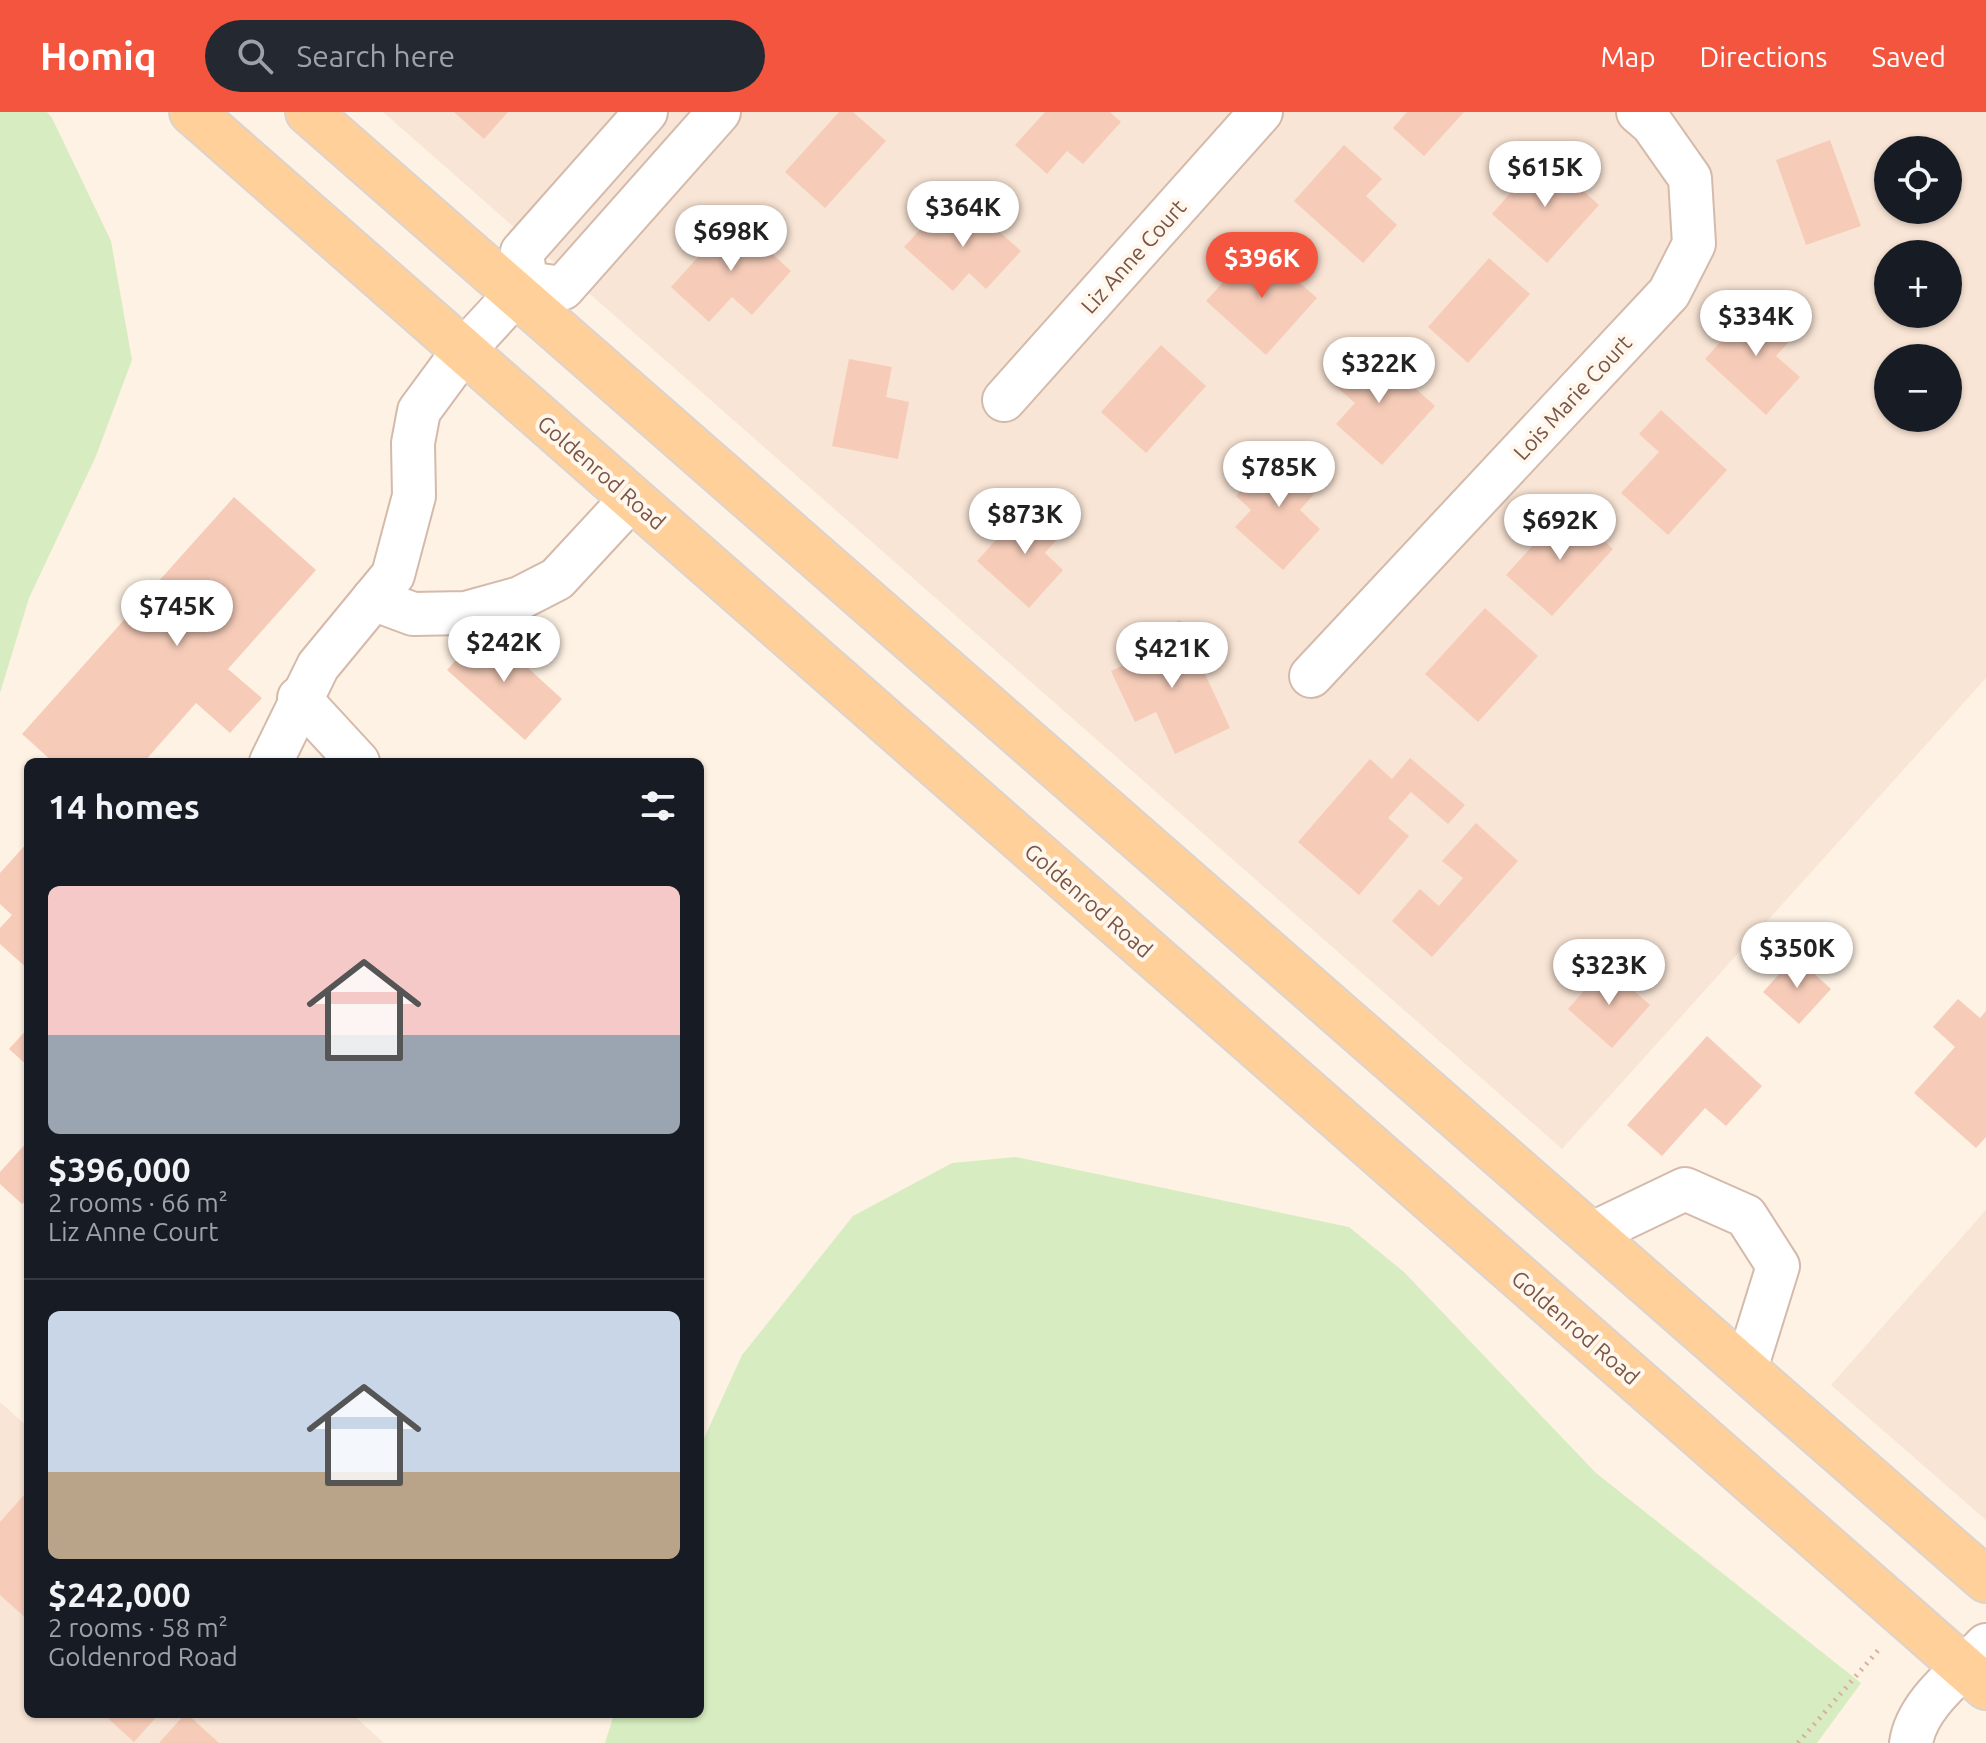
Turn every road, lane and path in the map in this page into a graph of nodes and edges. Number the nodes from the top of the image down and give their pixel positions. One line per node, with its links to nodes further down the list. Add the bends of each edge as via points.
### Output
1 (192, 112): 8 (main road, Goldenrod Road)
2 (308, 112): 7 (main road)
3 (646, 112): 7 (street, via 522,252)
4 (719, 112): 7 (street, via 563,288)
5 (1261, 112): 9 (street, Liz Anne Court)
6 (1638, 112): 12 (street, Lois Marie Court, via 1690,178 1694,244 1669,293)
7 (521, 288): 8 (street); 16 (main road)
8 (464, 350): 10 (main road, Goldenrod Road); 11 (street, via 419,411 413,443 414,496 393,575)
9 (1004, 400)
10 (632, 498): 11 (street, via 557,579 520,598 466,613 413,614); 20 (main road, Goldenrod Road)
11 (373, 599): 13 (street)
12 (1311, 676)
13 (299, 698): 14 (street); 15 (street)
14 (273, 758)
15 (354, 758)
16 (1591, 1234): 17 (main road); 17 (street, via 1685,1189 1746,1216 1778,1266)
17 (1746, 1369): 18 (main road)
18 (1986, 1580)
19 (1887, 1641): 21 (path)
20 (1979, 1667): 22 (street, via 1918,1721)
21 (1798, 1743)
22 (1911, 1743)

